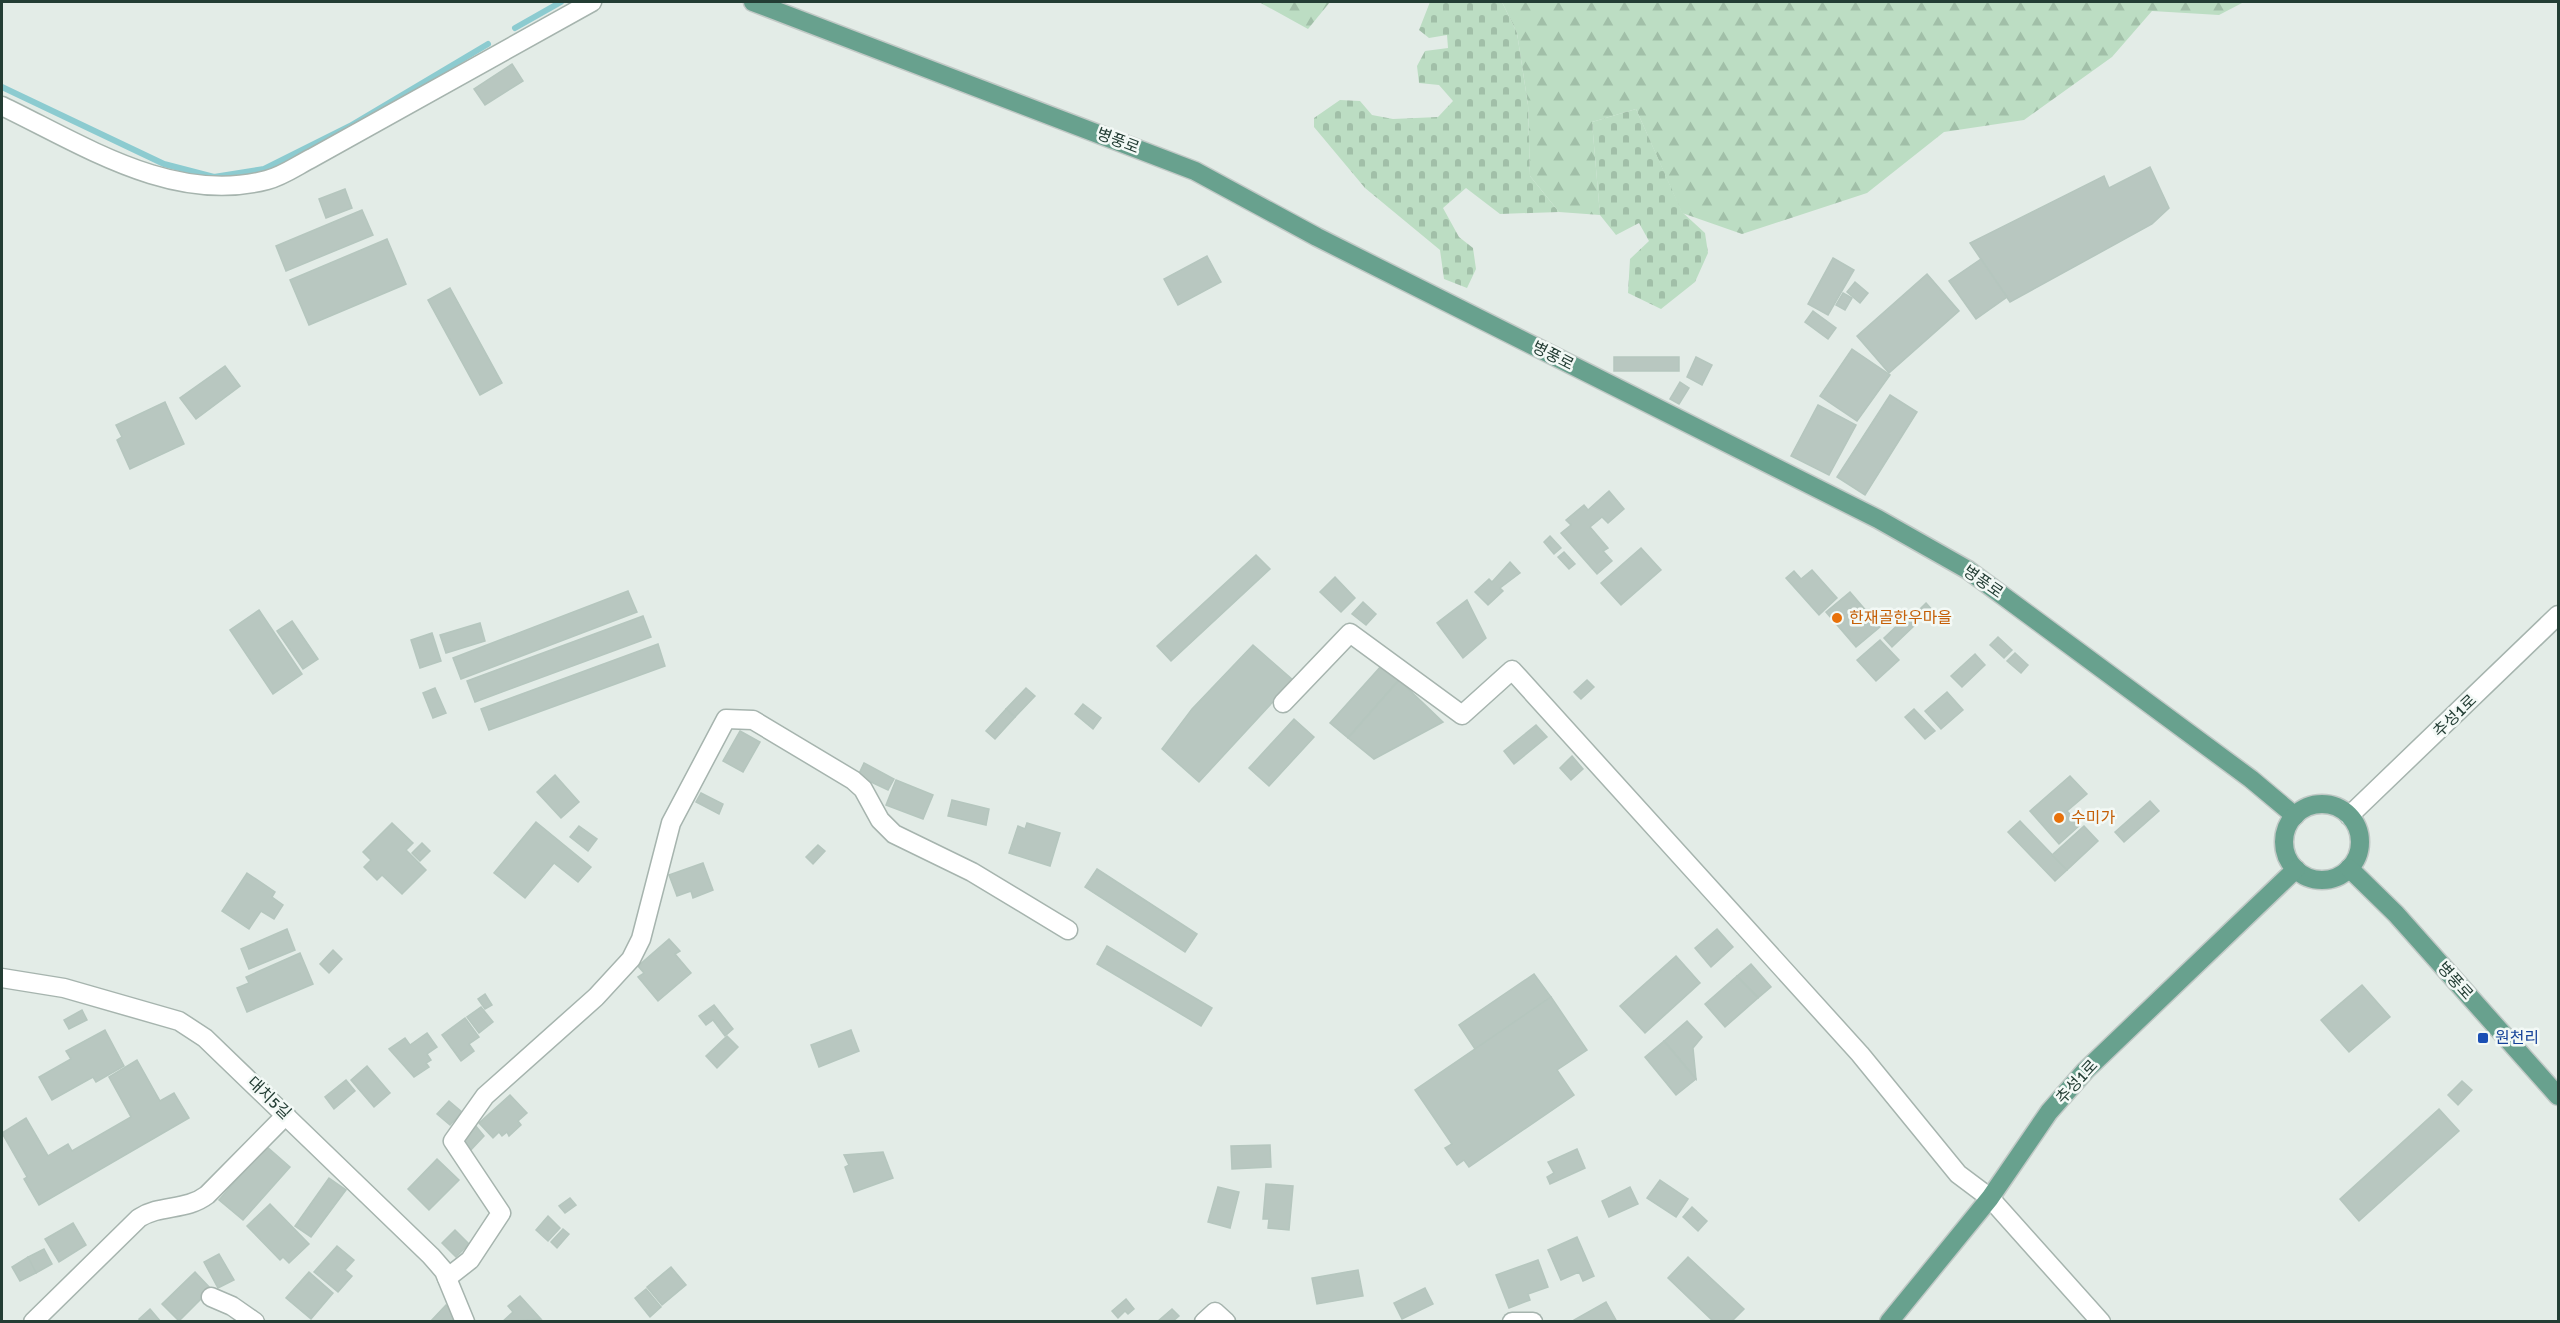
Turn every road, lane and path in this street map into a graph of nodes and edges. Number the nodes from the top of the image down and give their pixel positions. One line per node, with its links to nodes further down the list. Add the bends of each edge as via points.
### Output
1 (592, 2): 3 (street, via 312,158 270,179 248,184 210,188 151,173 118,162)
2 (753, 2): 6 (main road, 병풍로, via 1195,171 1317,237 1878,519 1968,570)
3 (2, 106)
4 (2559, 615): 7 (street, 추성1로)
5 (1283, 703): 14 (street, via 1350,633 1462,715 1512,670 1852,1046 1958,1173)
6 (2295, 816): 7 (main road, via 2310,806 2322,804); 9 (main road, via 2285,832 2284,845)
7 (2349, 816): 8 (main road, via 2359,834 2360,846)
8 (2349, 868): 9 (main road, via 2327,879 2315,879); 12 (main road, 병풍로, via 2396,914)
9 (2296, 869): 14 (main road, 추성1로, via 2085,1071 2049,1112)
10 (1068, 930): 15 (street, via 972,872 894,834 853,780 753,720 726,718 671,823 641,939 631,959 588,1004 485,1095 453,1141 501,1213 470,1260)
11 (2, 978): 13 (street, 대치5길, via 64,988 179,1021 206,1038)
12 (2559, 1096)
13 (286, 1115): 15 (street, 대치5길, via 416,1240); 17 (street, via 198,1203 159,1208 139,1218)
14 (1990, 1198): 24 (main road, 추성1로); 25 (street)
15 (447, 1278): 19 (street, 대치5길)
16 (211, 1297): 18 (street)
17 (33, 1322)
18 (255, 1322)
19 (465, 1322)
20 (1204, 1322): 21 (street, via 1215,1312)
21 (1226, 1322)
22 (1512, 1322): 23 (street)
23 (1533, 1322)
24 (1889, 1322)
25 (2101, 1322)

